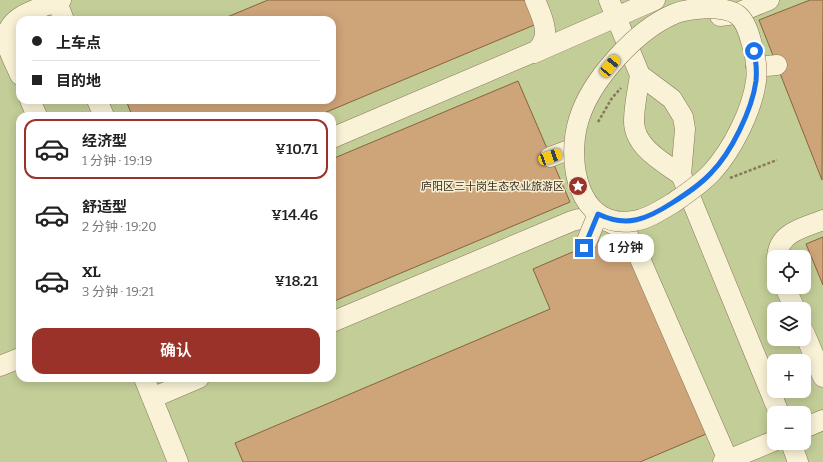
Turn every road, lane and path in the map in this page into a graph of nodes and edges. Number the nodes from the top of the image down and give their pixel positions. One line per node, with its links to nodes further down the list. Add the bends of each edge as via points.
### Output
1 (535, 0): 11 (street, via 546,32 540,48)
2 (655, 0): 7 (street)
3 (687, 0): 4 (street, via 704,13 720,16 735,14)
4 (769, 0)
5 (59, 1): 8 (street); 9 (street)
6 (720, 4): 14 (street, bridge, via 736,13 744,22 754,51); 17 (street, bridge, via 674,14 647,30 617,58 585,104 578,119)
7 (612, 8): 11 (street); 15 (street)
8 (21, 16)
9 (63, 16)
10 (16, 20): 12 (street, via 9,30 8,43)
11 (532, 54): 16 (street)
12 (16, 64)
13 (777, 65): 14 (street)
14 (756, 67): 20 (street, bridge, via 756,82 751,102 737,137 712,173 663,209 640,220 615,221)
15 (640, 74): 19 (street, via 672,99 683,117 685,129); 19 (street, via 634,122 637,135 649,151)
16 (336, 136)
17 (574, 148): 18 (street); 20 (street, bridge, via 575,169 582,195)
18 (550, 157)
19 (681, 175): 32 (street)
20 (598, 214): 22 (street, bridge)
21 (823, 220): 23 (street, via 788,235)
22 (584, 248)
23 (778, 250)
24 (336, 320): 37 (street, via 572,221 588,218 613,223 629,236 634,245)
25 (810, 346): 28 (street)
26 (16, 360): 27 (street)
27 (0, 366)
28 (823, 377)
29 (146, 382): 31 (street)
30 (190, 382): 31 (street)
31 (152, 398): 38 (street)
32 (776, 406)
33 (823, 420): 34 (street)
34 (811, 425)
35 (767, 444): 37 (street)
36 (794, 450): 39 (street)
37 (725, 461)
38 (178, 462)
39 (798, 462)

